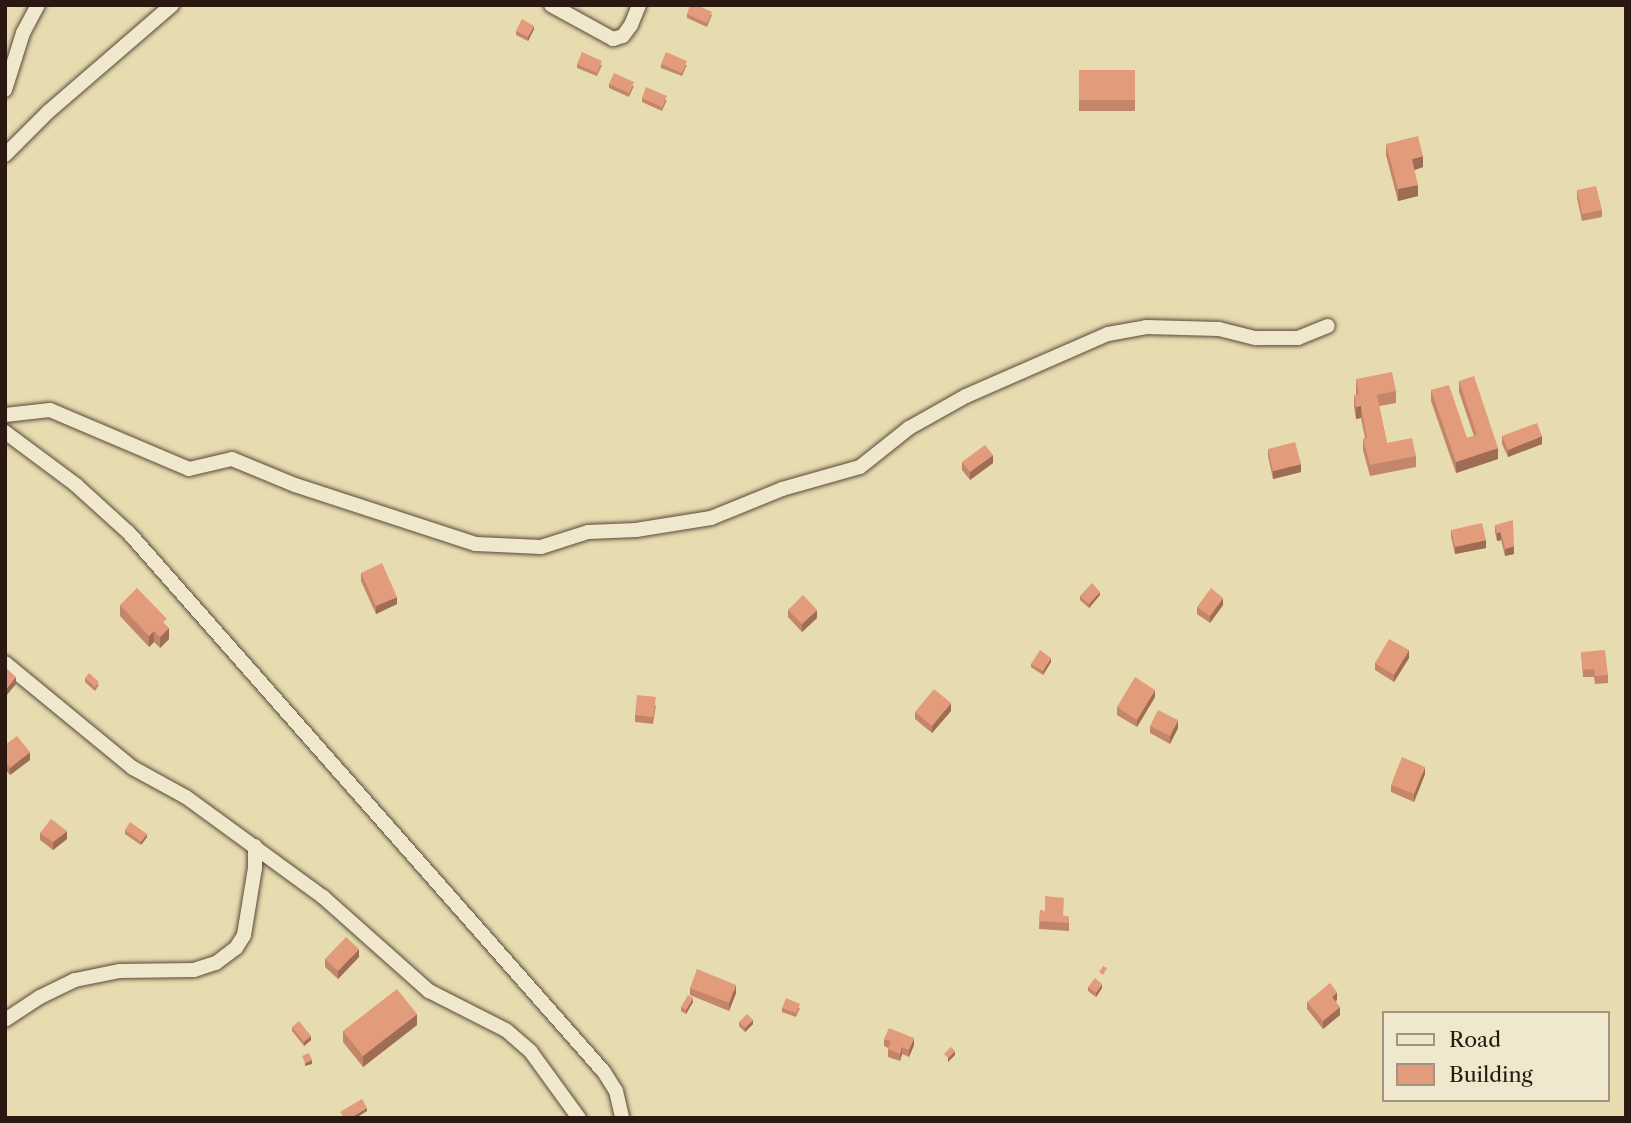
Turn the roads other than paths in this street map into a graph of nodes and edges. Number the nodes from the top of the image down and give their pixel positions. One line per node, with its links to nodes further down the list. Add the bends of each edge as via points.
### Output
1 (38, 5): 5 (street, via 23,33)
2 (172, 5): 6 (street)
3 (551, 5): 4 (street, via 612,39 623,36)
4 (639, 5)
5 (5, 90)
6 (5, 155)
7 (1328, 326): 8 (street, via 1298,338 1256,338 1219,328 1146,327 1108,334 966,396 909,428 860,467 782,489 711,518 588,532 541,547 476,544 232,460 189,468 50,410)
8 (5, 415)
9 (5, 432): 14 (street, via 76,485 129,533 604,1072 616,1091)
10 (5, 663): 11 (street, via 133,768 186,797)
11 (256, 846): 12 (street, via 244,935 236,948 216,963 194,970 120,971 75,981); 13 (street, via 323,897 429,991 514,1037 552,1078)
12 (5, 1020)
13 (579, 1118)
14 (622, 1118)

